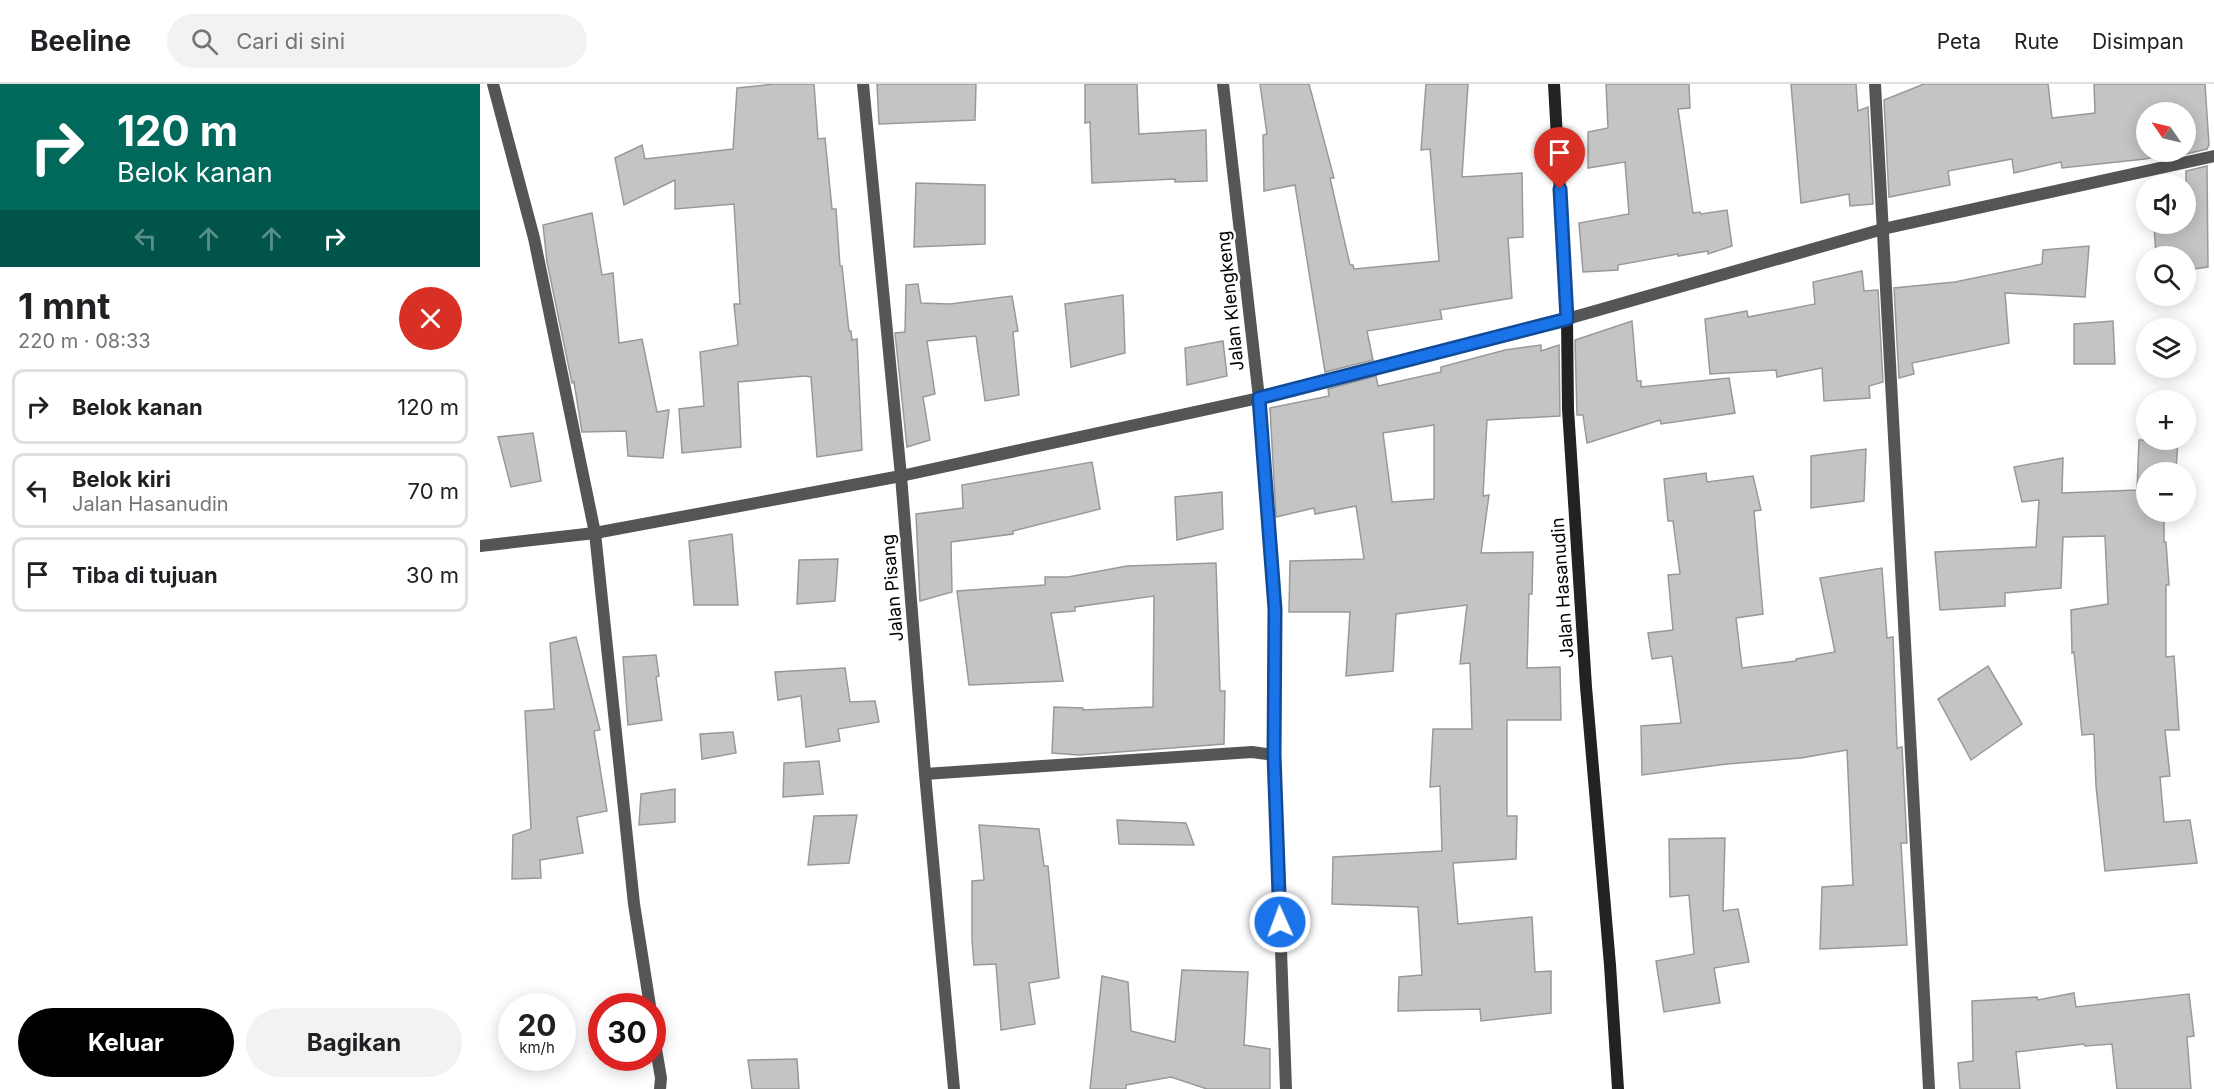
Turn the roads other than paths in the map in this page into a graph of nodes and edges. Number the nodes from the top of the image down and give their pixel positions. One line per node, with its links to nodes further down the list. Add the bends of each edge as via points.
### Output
1 (493, 84): 11 (street, via 534,238)
2 (863, 84): 10 (street, Jalan Pisang)
3 (1223, 84): 9 (street, Jalan Klengkeng)
4 (1554, 84): 8 (main road, Jalan Hasanudin)
5 (1875, 84): 7 (street)
6 (2214, 156): 7 (street)
7 (1883, 229): 8 (street); 21 (street)
8 (1567, 319): 9 (street); 20 (main road, Jalan Hasanudin, via 1569,433)
9 (1259, 398): 10 (street); 13 (street, Jalan Klengkeng, via 1275,609)
10 (901, 476): 11 (street); 14 (street, Jalan Pisang)
11 (595, 533): 12 (street); 15 (street, via 634,904)
12 (480, 546)
13 (1274, 755): 14 (street, via 1252,752); 19 (street, Jalan Klengkeng)
14 (925, 774): 18 (street, Jalan Pisang)
15 (648, 993)
16 (660, 1071): 17 (street)
17 (660, 1089)
18 (954, 1089)
19 (1286, 1089)
20 (1618, 1089)
21 (1929, 1089)

